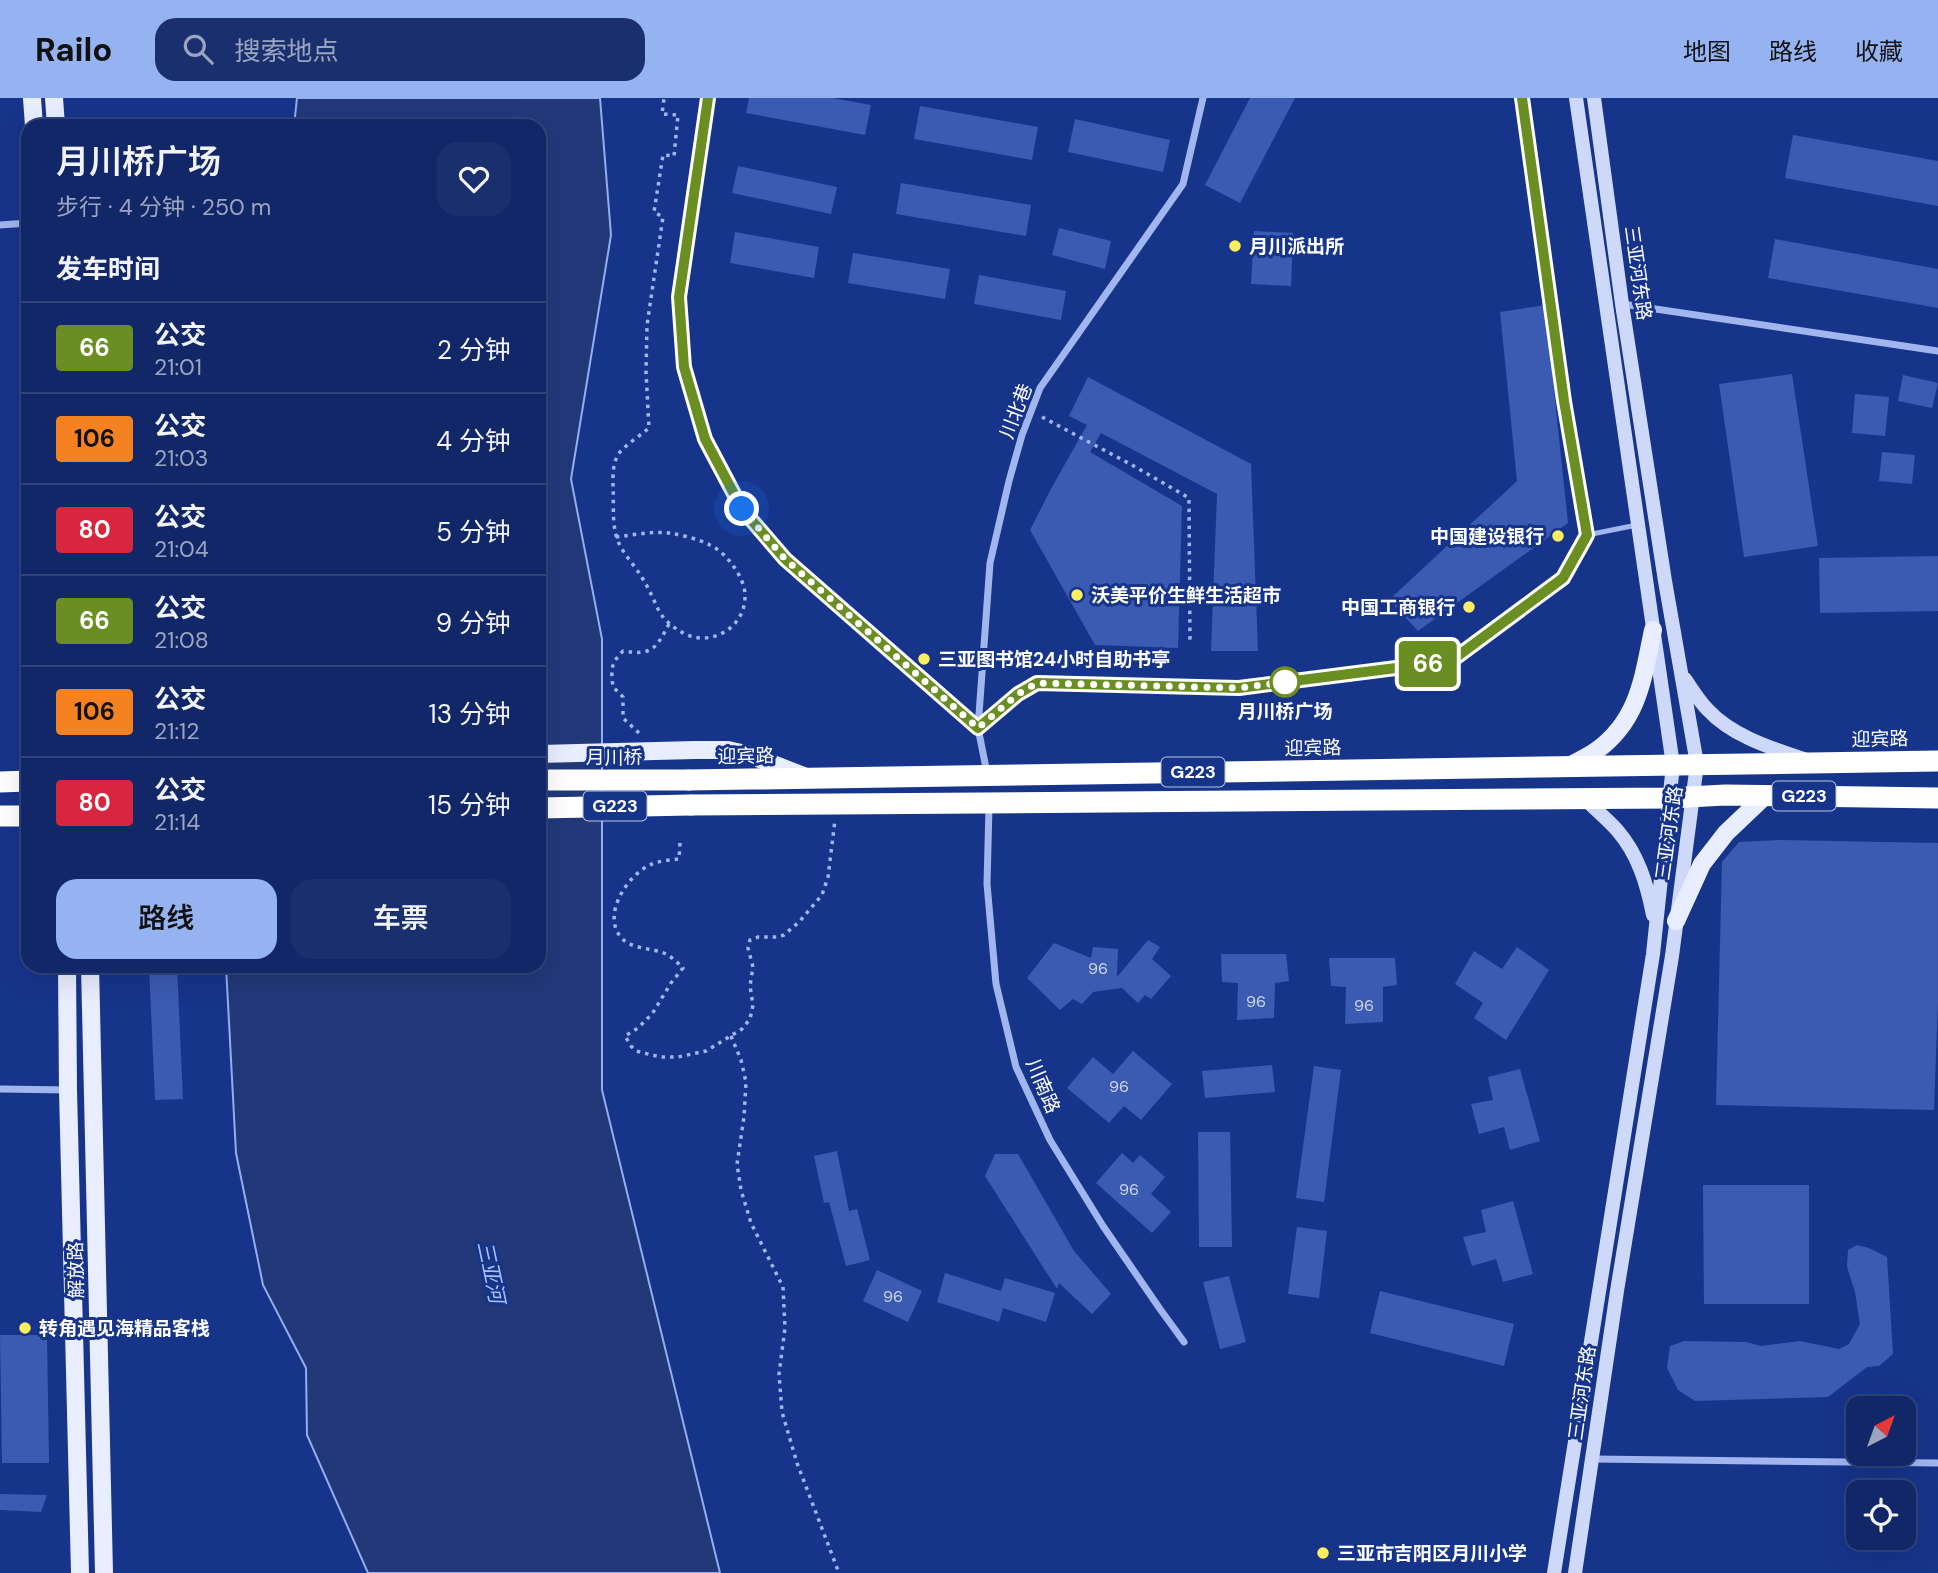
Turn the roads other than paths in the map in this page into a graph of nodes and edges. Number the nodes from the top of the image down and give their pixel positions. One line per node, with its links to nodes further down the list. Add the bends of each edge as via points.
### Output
1 (32, 98): 8 (main road)
2 (54, 98): 9 (main road)
3 (708, 98): 18 (street, via 679,297 684,367 705,439 742,509 785,559)
4 (1203, 98): 18 (street, 川北巷, via 1183,184 1040,388 1022,435 990,563)
5 (1522, 98): 15 (lane)
6 (1576, 98): 14 (main road, 三亚河东路)
7 (1594, 98): 12 (main road, 三亚河东路)
8 (34, 119)
9 (56, 119)
10 (21, 224): 11 (street)
11 (0, 225)
12 (1622, 304): 13 (street); 17 (main road, 三亚河东路)
13 (1938, 351)
14 (1637, 525): 15 (lane); 16 (main road, 三亚河东路)
15 (1587, 535): 18 (lane, via 1563,578 1451,661 1239,688 1037,683)
16 (1653, 630): 23 (main road, 三亚河东路); 24 (main road, via 1631,713 1596,751)
17 (1682, 675): 21 (main road, via 1708,711 1733,729 1767,747); 22 (main road, 三亚河东路)
18 (978, 728): 25 (street, 川北巷)
19 (546, 754): 26 (main road, bridge, via 728,750)
20 (1938, 761): 21 (highway, 迎宾路 / G223)
21 (1815, 763): 22 (highway, 迎宾路 / G223)
22 (1697, 764): 23 (highway, 迎宾路 / G223); 32 (main road, 三亚河东路)
23 (1672, 765): 24 (highway, 迎宾路 / G223); 33 (main road, 三亚河东路)
24 (1567, 767): 25 (highway, 迎宾路 / G223)
25 (988, 776): 26 (highway, 迎宾路 / G223)
26 (809, 778): 28 (highway, 迎宾路 / G223)
27 (546, 780): 28 (highway, 月川桥 / G223, bridge)
28 (689, 780)
29 (21, 781): 30 (highway)
30 (0, 782)
31 (1766, 795): 32 (highway, G223); 34 (highway, G223); 40 (main road, via 1702,864)
32 (1694, 797): 33 (highway, G223); 40 (main road, 三亚河东路)
33 (1671, 798): 35 (highway, G223); 41 (main road, 三亚河东路)
34 (1938, 798)
35 (1585, 799): 36 (highway, G223); 41 (main road, via 1617,830 1634,855)
36 (989, 803): 37 (highway, G223, bridge); 46 (street, 川南路, via 987,884 996,984 1016,1067 1050,1140)
37 (546, 808)
38 (21, 816): 39 (highway)
39 (0, 817)
40 (1676, 921): 47 (main road, 三亚河东路)
41 (1656, 929): 51 (main road, 三亚河东路)
42 (67, 973): 45 (main road, 解放路)
43 (90, 973): 50 (main road, 解放路)
44 (0, 1089): 45 (street)
45 (68, 1090): 49 (main road, 解放路)
46 (1184, 1342)
47 (1592, 1459): 48 (street); 52 (main road, 三亚河东路)
48 (1938, 1463)
49 (80, 1573)
50 (104, 1573)
51 (1554, 1573)
52 (1575, 1573)

